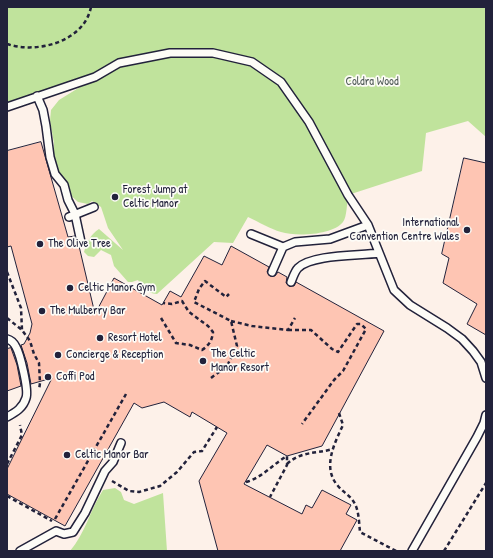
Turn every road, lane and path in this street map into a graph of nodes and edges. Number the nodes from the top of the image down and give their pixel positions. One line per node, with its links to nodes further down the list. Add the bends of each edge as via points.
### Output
1 (91, 7): 2 (path, via 81,27 71,36 48,46 18,48)
2 (7, 44)
3 (37, 96): 4 (lane); 6 (lane, via 43,110 50,157 56,174 64,185); 7 (lane, via 94,78 119,63 170,53 213,53 252,62 281,82 309,122 348,195)
4 (7, 107)
5 (94, 207): 6 (lane)
6 (72, 215): 9 (lane)
7 (368, 224): 10 (lane, via 330,239 295,242); 11 (lane)
8 (251, 234): 10 (lane)
9 (81, 242)
10 (283, 247): 13 (lane)
11 (379, 253): 14 (lane, via 311,260 298,268); 23 (lane, via 394,290 410,305 462,339 481,362)
12 (7, 272): 20 (path, via 22,308)
13 (272, 272)
14 (290, 282)
15 (229, 294): 19 (path, via 226,297 205,281 194,302)
16 (163, 303): 17 (path, via 182,301 189,312 208,326 213,332 213,338 209,346 202,350 176,343)
17 (161, 318)
18 (295, 318): 21 (path)
19 (231, 321): 21 (path); 24 (path, via 237,346 227,366)
20 (22, 330)
21 (288, 330): 29 (path, via 311,330 338,352 357,324 366,329 342,371)
22 (7, 339): 28 (lane, via 16,346 27,385 27,397 19,410)
23 (486, 375)
24 (211, 378)
25 (126, 394): 39 (path, via 54,522)
26 (339, 413): 33 (path, via 343,425)
27 (486, 415): 43 (lane, via 477,437)
28 (7, 417)
29 (302, 424)
30 (20, 425): 34 (path, via 22,435)
31 (217, 427): 36 (path, via 202,451 194,452 177,472 160,486 139,492 129,491 116,482)
32 (121, 443): 36 (lane, via 113,462)
33 (333, 449): 35 (path, via 302,454); 42 (path, via 330,463 332,480 350,496 356,506 360,532)
34 (7, 464)
35 (287, 465): 37 (path, via 287,456 262,475); 40 (path)
36 (102, 477): 41 (lane, via 73,532 64,534 56,531)
37 (246, 482)
38 (486, 483): 44 (path)
39 (7, 496)
40 (270, 497)
41 (20, 551)
42 (396, 551)
43 (412, 551)
44 (444, 551)

